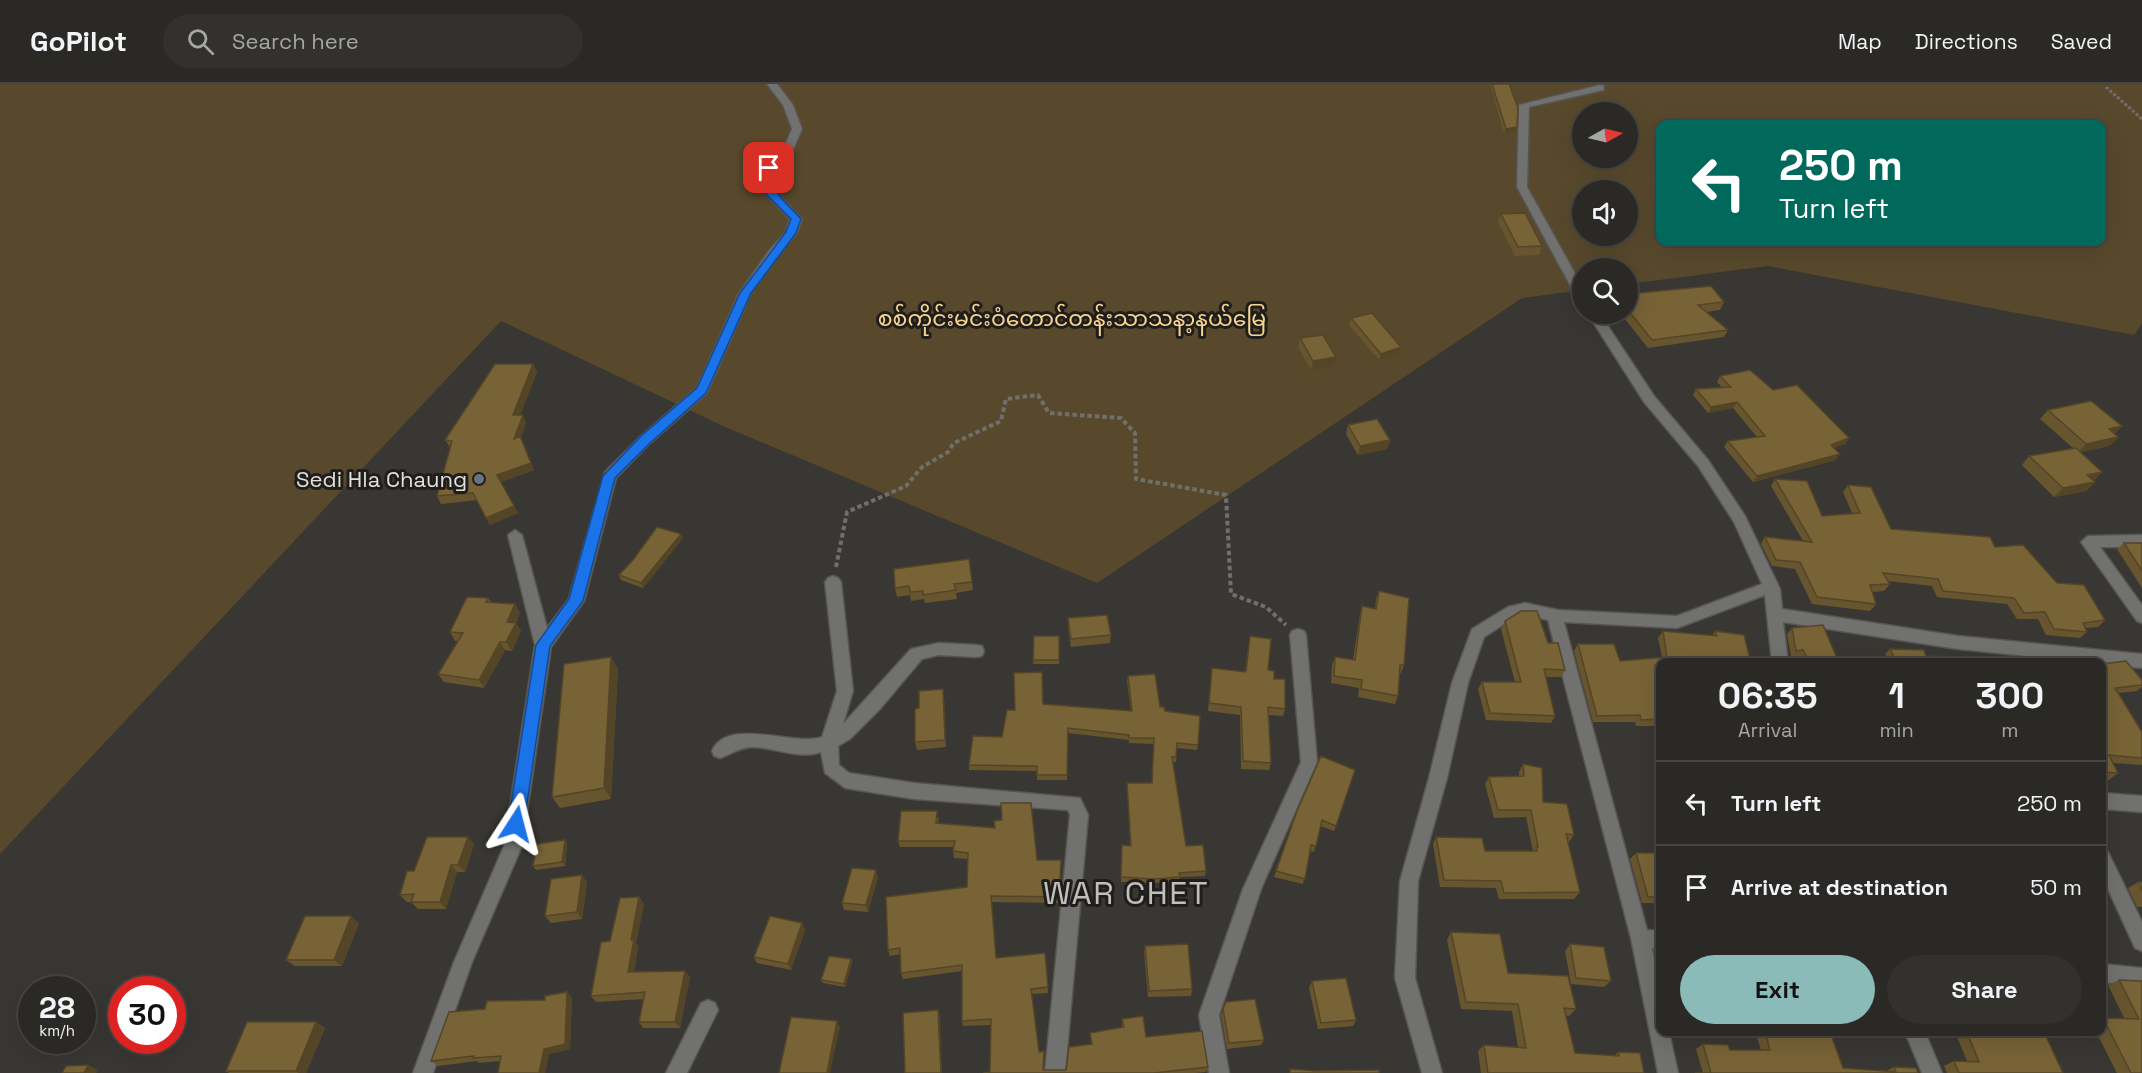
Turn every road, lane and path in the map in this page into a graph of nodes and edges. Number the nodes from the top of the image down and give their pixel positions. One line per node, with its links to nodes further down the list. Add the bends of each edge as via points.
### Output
1 (772, 84): 16 (street, via 788,105 797,129 789,148 769,168 765,179 770,192 796,219 791,233 745,293 702,390 610,476 576,601)
2 (2106, 87): 4 (path)
3 (1600, 88): 5 (street, via 1524,105 1522,187)
4 (2142, 119)
5 (1572, 278)
6 (1600, 324): 11 (street, via 1649,399 1703,463 1740,520)
7 (1120, 418): 10 (path, via 1049,413 1038,395 1006,399 1001,422 954,443 948,452 921,467 906,486 847,512); 15 (path, via 1135,433 1136,479 1226,495 1231,594 1266,607)
8 (515, 535): 16 (street)
9 (2142, 540): 14 (street, via 2088,542)
10 (833, 582): 22 (street, via 845,691)
11 (1771, 587): 12 (street); 13 (street, via 1677,622)
12 (1775, 614): 18 (street); 19 (street, via 1899,636)
13 (1554, 615): 27 (street); 40 (street, via 1525,609 1513,611 1478,633 1460,683 1409,881 1405,978)
14 (2142, 617)
15 (1298, 635): 39 (street, via 1309,762 1252,889 1209,1015)
16 (543, 645): 36 (street, via 513,846 463,962)
17 (976, 651): 22 (street, via 939,649 917,654 844,734)
18 (1779, 658)
19 (2090, 658)
20 (2106, 659): 21 (street)
21 (2142, 661)
22 (829, 742): 23 (street, via 809,748 747,739 733,741); 38 (street, via 831,768 845,780 914,791 1074,803 1079,814)
23 (720, 751)
24 (2106, 801): 25 (street)
25 (2142, 804)
26 (2106, 866): 29 (street)
27 (1640, 938): 28 (street); 33 (street)
28 (1656, 940)
29 (2142, 942)
30 (2106, 973): 31 (street)
31 (2142, 976)
32 (708, 1010): 37 (street)
33 (1656, 1015)
34 (1660, 1036): 41 (street)
35 (1917, 1036): 42 (street)
36 (423, 1073)
37 (676, 1073)
38 (1055, 1073)
39 (1219, 1073)
40 (1432, 1073)
41 (1668, 1073)
42 (1932, 1073)

